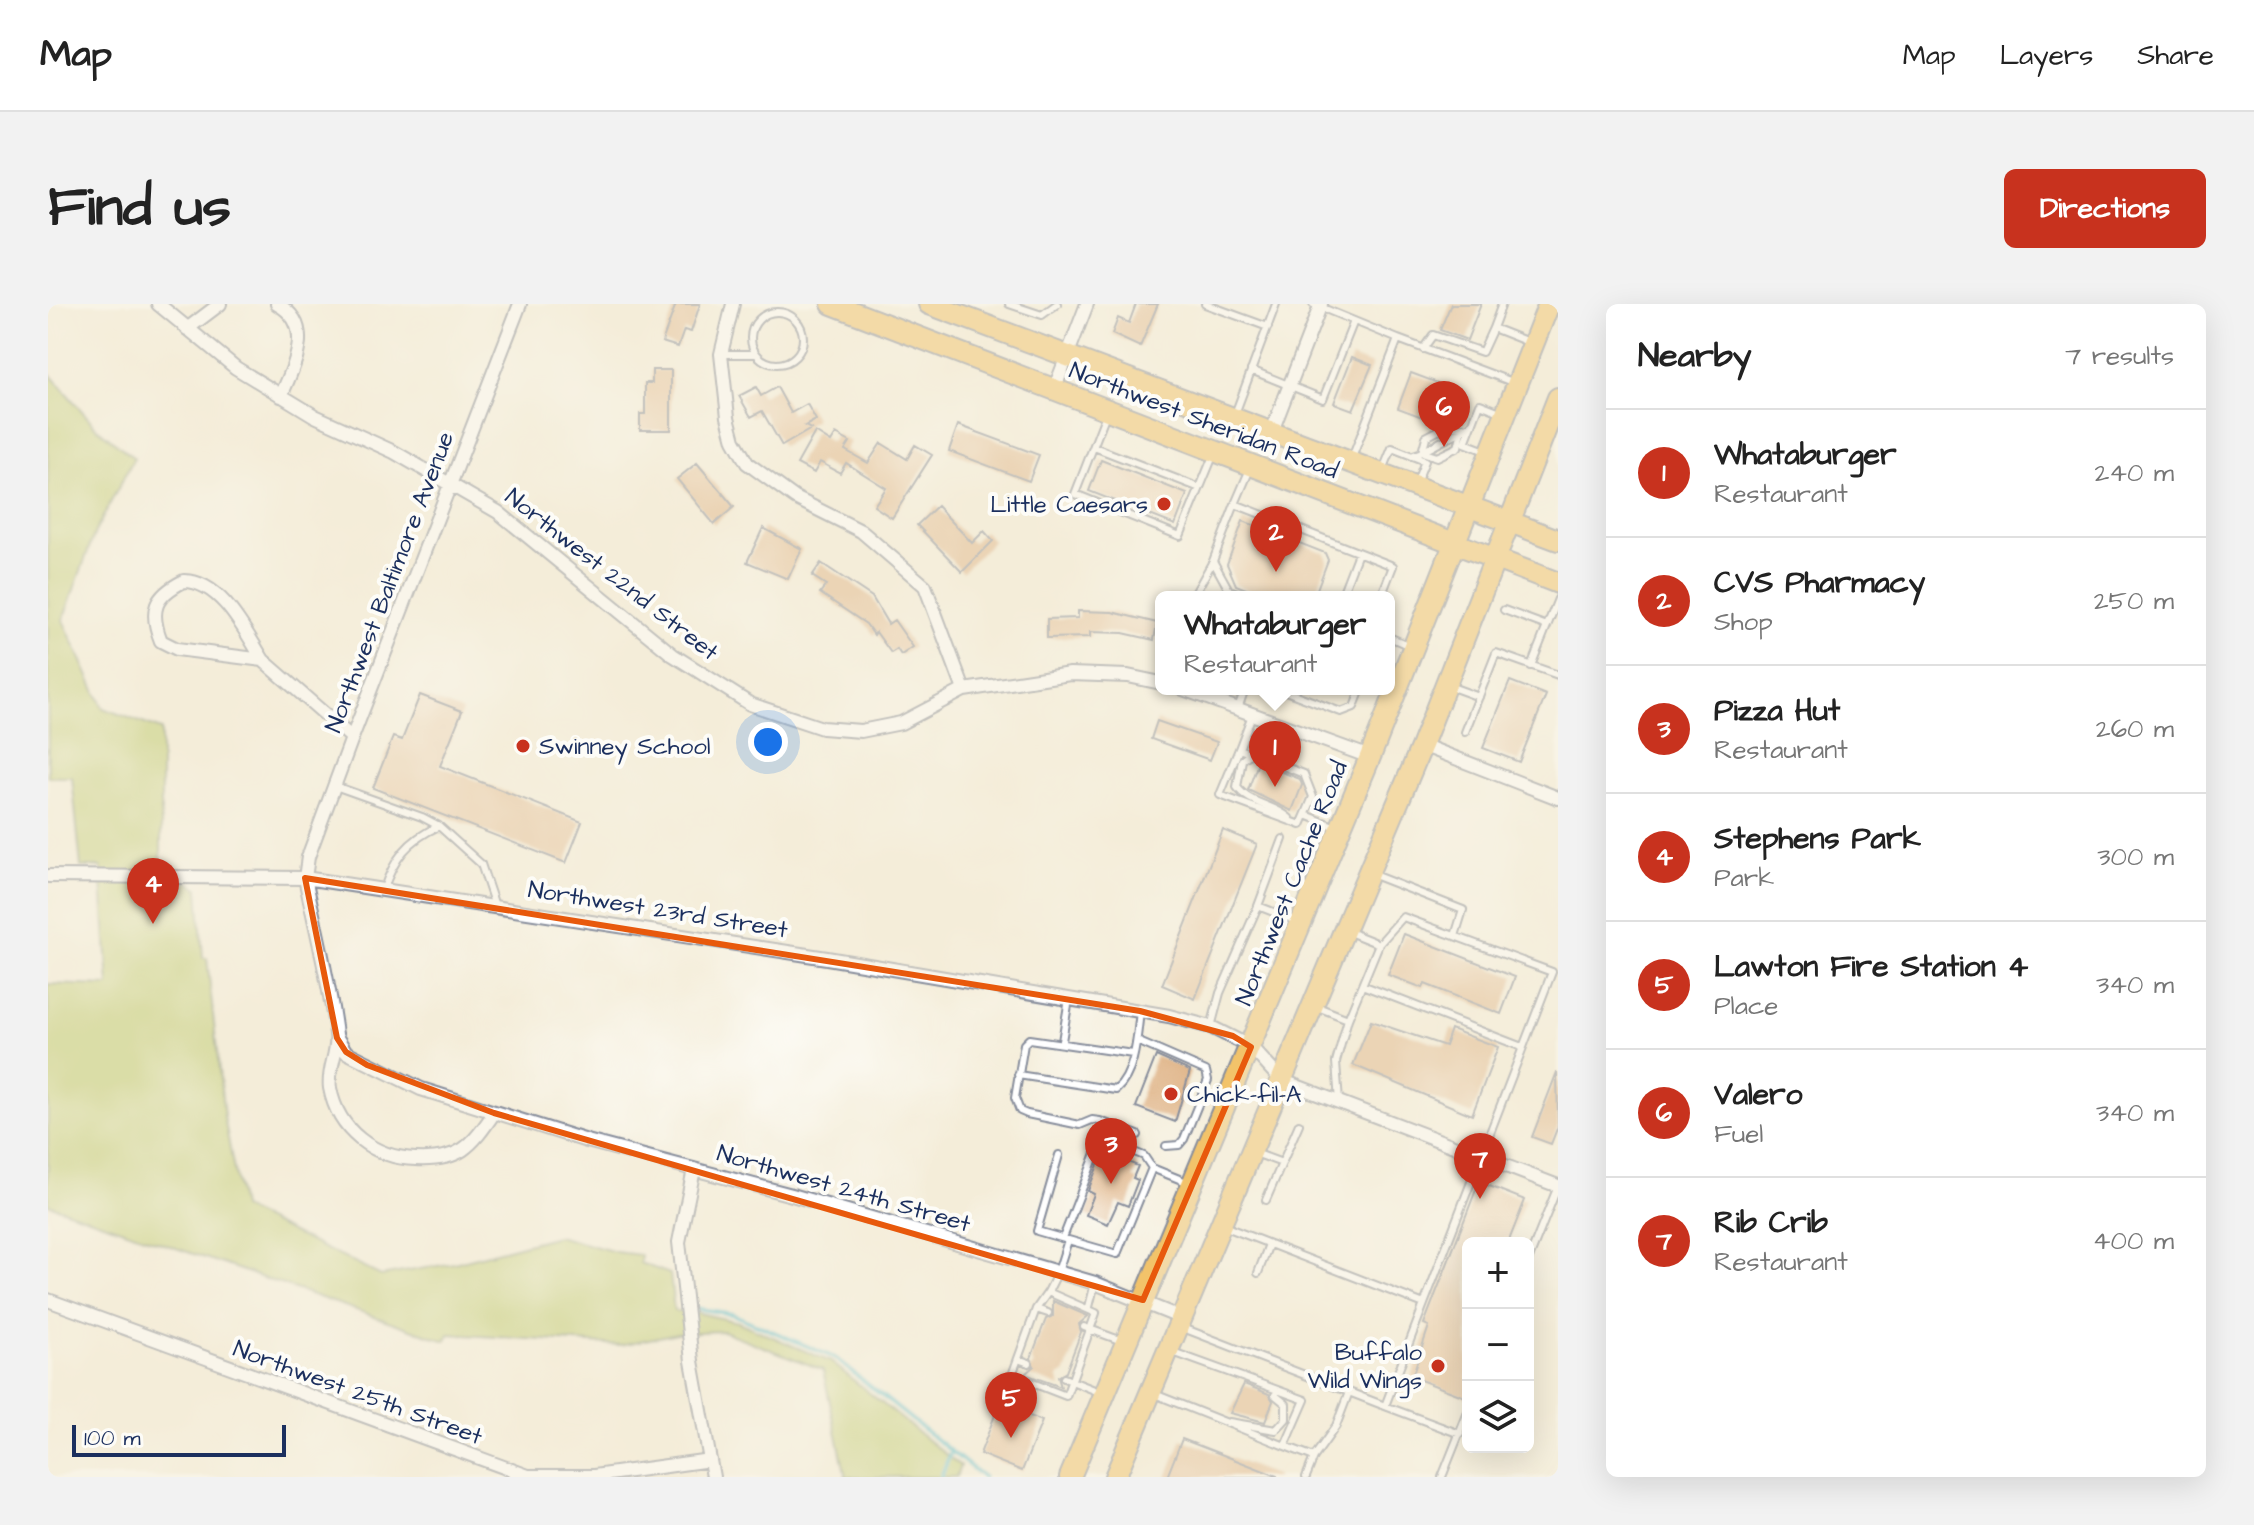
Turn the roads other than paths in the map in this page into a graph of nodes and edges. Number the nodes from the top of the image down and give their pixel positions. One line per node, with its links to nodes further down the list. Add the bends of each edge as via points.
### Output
1 (158, 304): 19 (street, Northwest 22nd Street)
2 (220, 304): 19 (street)
3 (277, 304): 30 (street, via 295,319 299,330 299,352)
4 (520, 304): 46 (street, Northwest Baltimore Avenue)
5 (733, 304): 23 (street)
6 (832, 304): 29 (main road, Northwest Sheridan Road)
7 (929, 304): 25 (main road, Northwest Sheridan Road)
8 (1009, 304): 9 (lane, via 1042,315)
9 (1057, 304)
10 (1087, 304): 25 (street)
11 (1205, 304): 17 (lane)
12 (1276, 304): 17 (lane)
13 (1502, 304): 18 (lane)
14 (1549, 304): 21 (main road, Northwest Cache Road)
15 (1318, 305): 16 (lane); 27 (street)
16 (1354, 321): 20 (lane); 27 (lane, via 1323,399)
17 (1268, 327): 26 (lane)
18 (1493, 328): 21 (lane); 22 (lane, via 1482,352 1433,335)
19 (187, 329): 30 (street, Northwest 22nd Street)
20 (1398, 339): 22 (lane); 43 (lane)
21 (1534, 344): 28 (main road, Northwest Cache Road)
22 (1423, 349): 28 (lane)
23 (721, 354): 24 (lane); 73 (street, via 728,417 747,463 795,498 861,531 925,586)
24 (756, 354): 24 (lane, via 770,363 793,358 802,345 802,328 782,312 764,315 751,337)
25 (1066, 357): 29 (street); 34 (main road, Northwest Sheridan Road)
26 (1251, 370): 27 (lane); 34 (lane)
27 (1289, 385): 37 (street)
28 (1519, 385): 33 (main road, Northwest Cache Road)
29 (1054, 390): 32 (main road, Northwest Sheridan Road)
30 (281, 396): 46 (street, Northwest 22nd Street)
31 (1558, 400): 51 (main road)
32 (1107, 411): 38 (lane); 39 (main road, Northwest Sheridan Road)
33 (1507, 414): 35 (lane, via 1480,404); 41 (main road, Northwest Cache Road)
34 (1234, 417): 37 (main road, Northwest Sheridan Road)
35 (1472, 425): 36 (lane); 41 (lane, via 1465,443)
36 (1463, 427): 40 (lane); 40 (lane, via 1458,447 1437,457)
37 (1272, 431): 43 (main road, Northwest Sheridan Road)
38 (1094, 447): 48 (lane); 48 (lane, via 1075,494 1180,536)
39 (1215, 452): 44 (main road, Northwest Sheridan Road); 48 (lane)
40 (1422, 452): 42 (lane)
41 (1492, 453): 50 (main road, Northwest Cache Road)
42 (1411, 456): 45 (lane, via 1392,448); 47 (lane, via 1425,461)
43 (1351, 461): 45 (main road, Northwest Sheridan Road)
44 (1251, 466): 49 (lane); 53 (main road, Northwest Sheridan Road)
45 (1382, 473): 47 (main road, Northwest Sheridan Road)
46 (450, 484): 73 (street, Northwest 22nd Street, via 498,512 673,655 750,704 822,728 861,731 901,723); 83 (street, Northwest Baltimore Avenue)
47 (1415, 485): 50 (main road, Northwest Sheridan Road)
48 (1200, 488)
49 (1235, 504): 54 (lane); 56 (lane)
50 (1471, 507): 51 (main road, Northwest Sheridan Road); 53 (main road, Northwest Cache Road)
51 (1509, 522): 52 (main road, Northwest Sheridan Road); 55 (main road)
52 (1558, 540)
53 (1456, 544): 55 (main road, Northwest Sheridan Road); 66 (main road, Northwest Cache Road)
54 (1358, 553): 60 (lane); 61 (lane, via 1393,566)
55 (1495, 559): 57 (main road, Northwest Sheridan Road); 72 (main road)
56 (1213, 561): 58 (lane); 59 (lane)
57 (1558, 583)
58 (1196, 591)
59 (1232, 591)
60 (1343, 591)
61 (1383, 591)
62 (1558, 599): 64 (lane)
63 (1504, 610): 64 (lane)
64 (1547, 626): 68 (lane)
65 (1395, 639): 66 (lane)
66 (1414, 647): 71 (main road, Northwest Cache Road)
67 (263, 660): 67 (street, via 213,590 198,581 168,588 157,602 153,621 161,641 177,649); 83 (street)
68 (1531, 666): 69 (lane); 79 (lane, via 1496,653)
69 (1558, 675)
70 (1155, 682): 73 (street, Northwest 22nd Street, via 1070,674)
71 (1395, 683)
72 (1445, 684): 79 (lane); 84 (main road)
73 (964, 690)
74 (1200, 695): 80 (street)
75 (1243, 695): 80 (lane)
76 (1296, 695): 77 (lane, via 1341,712 1354,707)
77 (1359, 695)
78 (1391, 695): 87 (main road, Northwest Cache Road)
79 (1479, 697): 82 (lane)
80 (1238, 708): 81 (street)
81 (1253, 713): 85 (lane); 87 (street)
82 (1465, 732)
83 (352, 738): 88 (street, Northwest Baltimore Avenue)
84 (1422, 745): 89 (street); 95 (main road)
85 (1239, 749): 86 (lane); 91 (lane, via 1220,795)
86 (1251, 753): 90 (lane, via 1304,774 1313,797); 91 (lane, via 1242,760 1237,787)
87 (1370, 757): 93 (main road, Northwest Cache Road)
88 (334, 786): 92 (lane); 97 (street, Northwest Baltimore Avenue)
89 (1558, 798)
90 (1306, 815): 91 (lane, via 1301,825); 93 (lane)
91 (1292, 821)
92 (439, 826): 98 (lane, via 405,847 391,866); 99 (lane, via 481,864)
93 (1341, 829): 101 (main road, Northwest Cache Road)
94 (1283, 839): 100 (lane)
95 (1367, 873): 102 (main road); 103 (lane, via 1463,910)
96 (48, 876): 97 (street, Northwest 23rd Street)
97 (305, 878): 98 (street, Northwest 23rd Street); 111 (street)
98 (383, 891): 99 (street, Northwest 23rd Street)
99 (495, 906): 106 (street, Northwest 23rd Street)
100 (1258, 906): 101 (lane); 110 (lane)
101 (1302, 923): 114 (main road, Northwest Cache Road)
102 (1344, 930): 104 (lane); 107 (main road)
103 (1455, 936): 104 (lane, via 1403,917); 115 (lane, via 1552,972)
104 (1379, 944): 105 (lane)
105 (1362, 985): 109 (lane); 115 (lane)
106 (1069, 999): 108 (street, Northwest 23rd Street); 112 (lane)
107 (1311, 1005): 109 (lane); 118 (main road)
108 (1140, 1011): 110 (street, Northwest 23rd Street); 113 (lane)
109 (1348, 1019): 119 (lane, via 1336,1062)
110 (1211, 1027): 114 (street, Northwest 23rd Street)
111 (337, 1038): 120 (street, Northwest 24th Street, via 346,1052 367,1065); 120 (street, via 329,1086 343,1121 380,1152 432,1160 459,1154)
112 (1062, 1041): 116 (lane); 117 (lane, via 1029,1039)
113 (1137, 1041): 116 (lane); 123 (lane, via 1206,1071 1208,1080 1184,1139)
114 (1251, 1047): 118 (street); 130 (main road, Northwest Cache Road)
115 (1522, 1047): 126 (lane)
116 (1133, 1054): 117 (lane, via 1116,1090)
117 (1018, 1075): 122 (lane, via 1015,1098 1020,1111 1080,1125 1100,1121)
118 (1281, 1080): 119 (street); 124 (main road)
119 (1339, 1102): 126 (street)
120 (494, 1113): 129 (street, Northwest 24th Street)
121 (1299, 1124): 127 (lane)
122 (1138, 1135)
123 (1166, 1146)
124 (1250, 1151): 127 (lane); 133 (main road)
125 (1059, 1155): 134 (lane, via 1037,1231)
126 (1479, 1156): 131 (street); 143 (lane)
127 (1282, 1163): 132 (lane)
128 (1152, 1168): 130 (lane); 134 (lane, via 1117,1254); 134 (lane, via 1144,1156 1110,1142 1098,1148)
129 (694, 1169): 137 (street, Northwest 24th Street); 166 (street, via 679,1257)
130 (1192, 1185): 142 (main road, Northwest Cache Road)
131 (1558, 1186): 136 (lane)
132 (1266, 1200)
133 (1219, 1224): 135 (lane); 147 (main road)
134 (1066, 1239): 137 (lane)
135 (1269, 1244): 138 (lane); 143 (lane)
136 (1534, 1246)
137 (1058, 1272): 139 (street, Northwest 24th Street); 140 (lane)
138 (1258, 1273)
139 (1095, 1283): 142 (street, Northwest 24th Street); 144 (lane)
140 (1048, 1292): 144 (lane); 145 (lane)
141 (48, 1300): 166 (street, Northwest 25th Street, via 528,1476 594,1476)
142 (1143, 1300): 147 (street, Northwest 24th Street); 149 (main road, Northwest Cache Road)
143 (1424, 1304): 160 (lane)
144 (1089, 1307): 148 (lane, via 1096,1313)
145 (1036, 1309): 146 (lane); 151 (lane)
146 (1048, 1313)
147 (1177, 1321): 150 (main road); 157 (lane)
148 (1087, 1328): 149 (lane); 154 (lane)
149 (1125, 1343): 158 (main road, Northwest Cache Road)
150 (1166, 1349): 153 (lane); 156 (main road)
151 (1018, 1359): 152 (lane); 154 (lane, via 1012,1375 1066,1396)
152 (1029, 1363)
153 (1240, 1376): 155 (lane); 164 (lane, via 1305,1400)
154 (1068, 1379): 158 (lane)
155 (1245, 1384)
156 (1149, 1391): 161 (lane); 169 (main road)
157 (1349, 1392): 160 (lane); 165 (lane, via 1336,1426)
158 (1104, 1394): 168 (main road, Northwest Cache Road)
159 (1275, 1395): 161 (lane, via 1286,1404 1286,1419 1276,1430)
160 (1385, 1406): 163 (lane)
161 (1226, 1422): 164 (lane)
162 (1462, 1428): 163 (lane)
163 (1460, 1434): 171 (lane)
164 (1285, 1446): 165 (lane)
165 (1314, 1457): 170 (lane)
166 (710, 1460): 167 (street)
167 (713, 1477)
168 (1070, 1477)
169 (1115, 1477)
170 (1306, 1477)
171 (1442, 1477)

